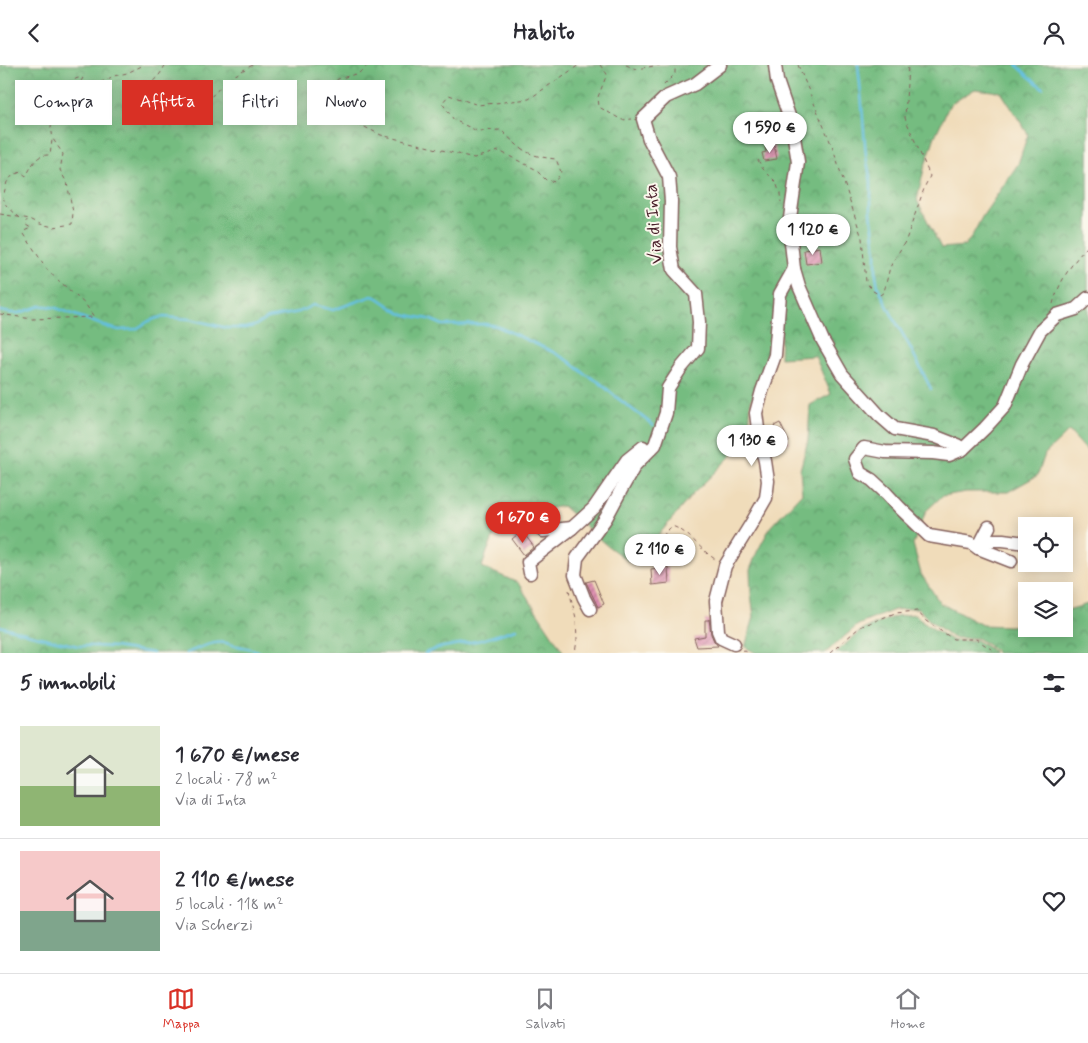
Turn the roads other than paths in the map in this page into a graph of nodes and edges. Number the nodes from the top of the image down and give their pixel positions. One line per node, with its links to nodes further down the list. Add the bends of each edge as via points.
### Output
1 (720, 65): 5 (street, Via di Inta, via 695,84 666,97 643,119 649,139 669,177 670,247 674,270 696,294 700,322 698,348 668,388 666,413)
2 (775, 65): 3 (street, via 792,125 798,162 789,225)
3 (794, 269): 6 (street, via 823,341 842,374 879,415 895,429 934,436); 15 (street, via 780,294 775,355 756,413 768,481 766,498 725,566 716,601 720,638)
4 (1088, 298): 6 (street, via 1076,309 1057,315 1040,331 1005,406)
5 (659, 436): 8 (street, via 627,460 594,508); 14 (street, Via di Inta, via 656,445 635,465 606,518 577,558 575,575)
6 (963, 449): 11 (street, via 949,455 864,448 855,459 860,473 886,493 929,536 971,543)
7 (989, 527): 11 (street)
8 (572, 528): 9 (street); 13 (street, via 528,562)
9 (542, 531)
10 (1018, 542): 11 (street, via 990,540)
11 (978, 548): 12 (street)
12 (1011, 561)
13 (530, 573)
14 (590, 609)
15 (734, 644)

